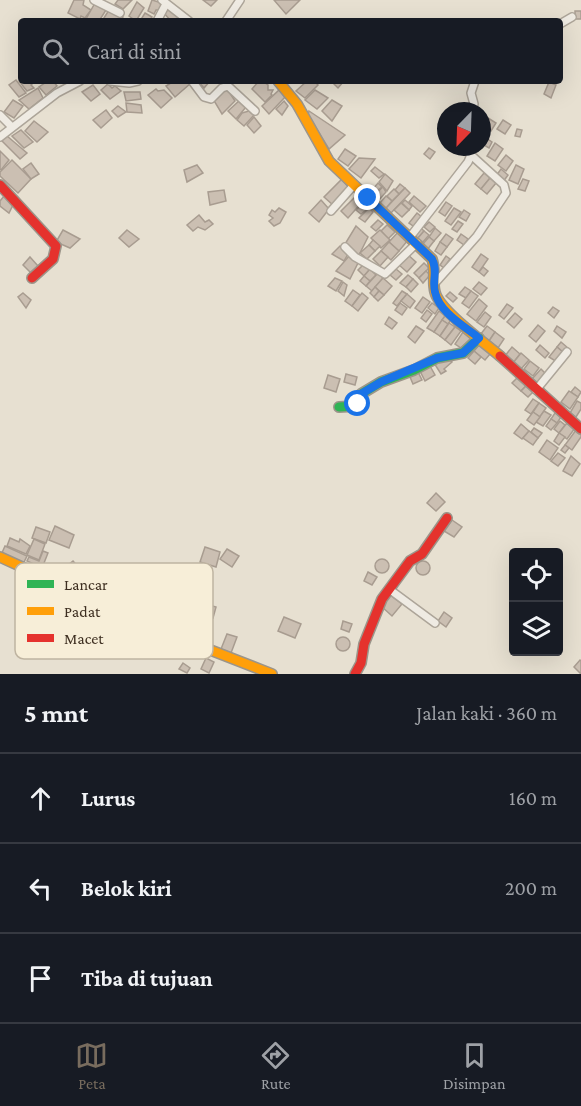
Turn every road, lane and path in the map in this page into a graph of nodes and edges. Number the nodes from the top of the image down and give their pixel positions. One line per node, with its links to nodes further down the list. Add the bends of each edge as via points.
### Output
1 (94, 0): 4 (street)
2 (237, 1): 8 (street)
3 (164, 2): 6 (street); 7 (street)
4 (120, 13)
5 (572, 17): 9 (street)
6 (158, 18)
7 (185, 18)
8 (228, 18)
9 (563, 22)
10 (74, 84): 17 (street)
11 (194, 84): 15 (street, via 204,97 211,99 228,86)
12 (285, 84): 22 (street, via 329,161)
13 (474, 84): 14 (street)
14 (473, 102)
15 (255, 111)
16 (0, 115): 17 (street)
17 (12, 127): 18 (street)
18 (0, 137)
19 (470, 156): 24 (street)
20 (472, 156): 27 (street, via 504,185 506,193 477,236)
21 (0, 185): 26 (street, via 56,246 53,259)
22 (354, 185): 23 (street); 24 (street)
23 (331, 211)
24 (413, 240): 25 (street, via 385,274); 27 (street, via 434,262)
25 (345, 247)
26 (32, 278)
27 (434, 284): 28 (street, via 438,301)
28 (479, 338): 30 (street); 31 (street, via 463,353 437,358 381,382 361,394 357,406)
29 (567, 352): 30 (street)
30 (536, 390): 32 (street)
31 (339, 407)
32 (581, 429)
33 (447, 518): 36 (street, via 422,554 410,561)
34 (0, 557): 35 (street)
35 (15, 564)
36 (389, 589): 37 (street); 40 (street, via 368,633 362,663)
37 (435, 623)
38 (213, 651): 39 (street)
39 (272, 674)
40 (355, 674)

